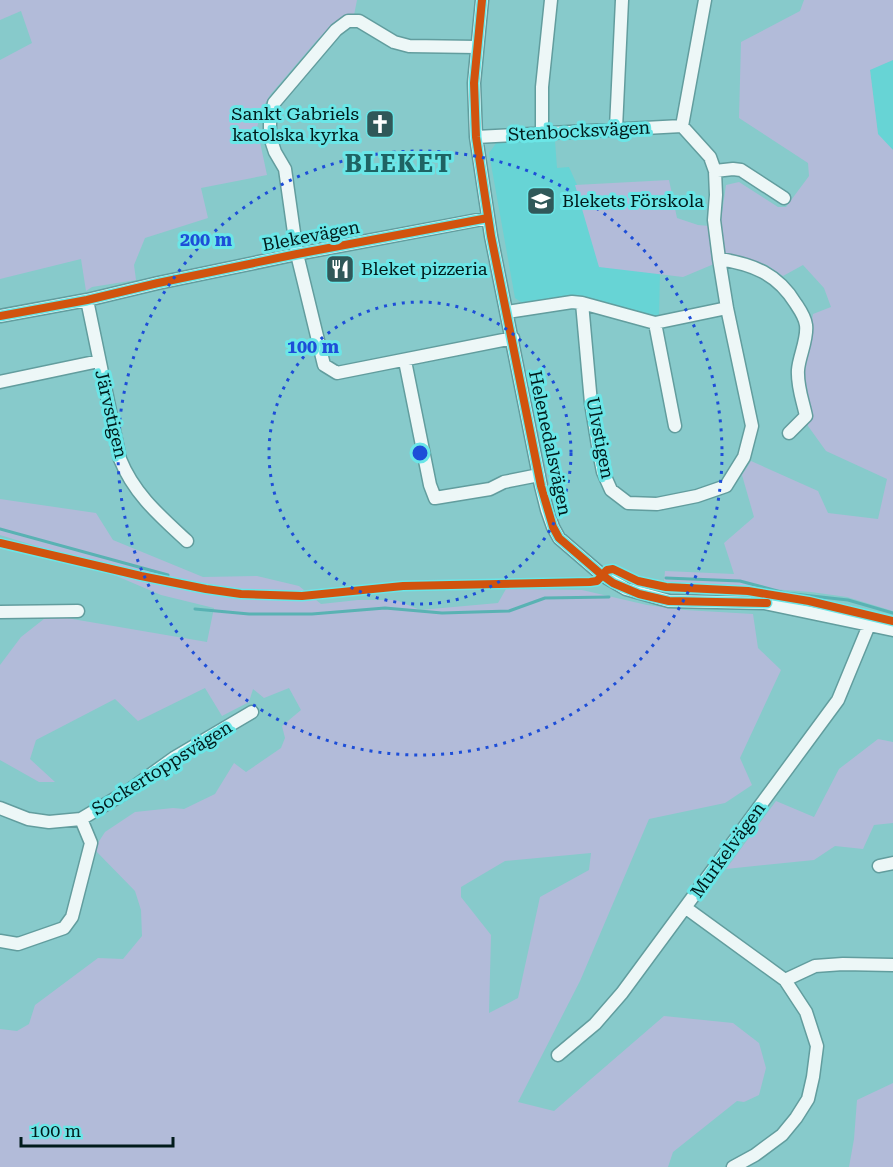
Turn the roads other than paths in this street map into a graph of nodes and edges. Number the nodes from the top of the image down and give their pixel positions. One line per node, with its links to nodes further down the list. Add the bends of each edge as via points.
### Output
1 (482, 0): 5 (street, Helenedalsvägen)
2 (550, 0): 8 (street)
3 (622, 0): 7 (street)
4 (705, 0): 6 (street)
5 (477, 47): 9 (street, Helenedalsvägen); 13 (street, Blekevägen, via 409,46 394,42 359,21 348,21 336,30 274,103 270,122 270,137 285,169)
6 (682, 126): 7 (street, Stenbocksvägen); 10 (street, Ulvstigen, via 710,157)
7 (616, 128): 8 (street, Stenbocksvägen)
8 (542, 132): 9 (street, Stenbocksvägen)
9 (476, 137): 12 (street, Helenedalsvägen)
10 (715, 171): 11 (street, via 741,170); 14 (street, Ulvstigen, via 714,220)
11 (784, 198)
12 (488, 218): 13 (street, Blekevägen); 18 (street, Helenedalsvägen)
13 (297, 254): 15 (street, Blekevägen); 23 (street, via 324,365 337,373)
14 (719, 259): 17 (street, Ulvstigen); 26 (street, via 737,261 774,277 803,316 805,333 798,373 806,416)
15 (87, 300): 19 (street, Blekevägen); 22 (street, Järvstigen)
16 (582, 303): 17 (street, Ulvstigen, via 591,403 603,472 611,490 621,499 657,504 726,486 744,457 752,426); 18 (street); 20 (street)
17 (727, 308): 20 (street)
18 (507, 312): 21 (street, Helenedalsvägen)
19 (0, 316)
20 (655, 323): 25 (street)
21 (513, 338): 23 (street); 27 (street, Helenedalsvägen)
22 (99, 361): 24 (street); 28 (street, Järvstigen, via 125,471 147,504)
23 (405, 361): 27 (street, via 435,498 490,489)
24 (0, 382)
25 (675, 426)
26 (789, 434)
27 (539, 475): 31 (street, Helenedalsvägen, via 559,538 602,575 626,589 669,601 764,603)
28 (187, 541)
29 (78, 611): 30 (street)
30 (0, 612)
31 (869, 625): 32 (street, Helenedalsvägen); 38 (street, Murkelvägen, via 838,700)
32 (893, 630)
33 (252, 712): 35 (street, Sockertoppsvägen)
34 (0, 808): 35 (street, Sockertoppsvägen, via 49,822)
35 (81, 819): 39 (street, via 91,843 72,917 64,928 18,944)
36 (893, 863): 37 (street)
37 (879, 866)
38 (686, 908): 41 (street); 42 (street, Murkelvägen, via 622,993)
39 (0, 941)
40 (893, 965): 41 (street, via 815,966)
41 (785, 980): 43 (street, via 806,1012 817,1046 808,1099 782,1135)
42 (558, 1055)
43 (733, 1167)

